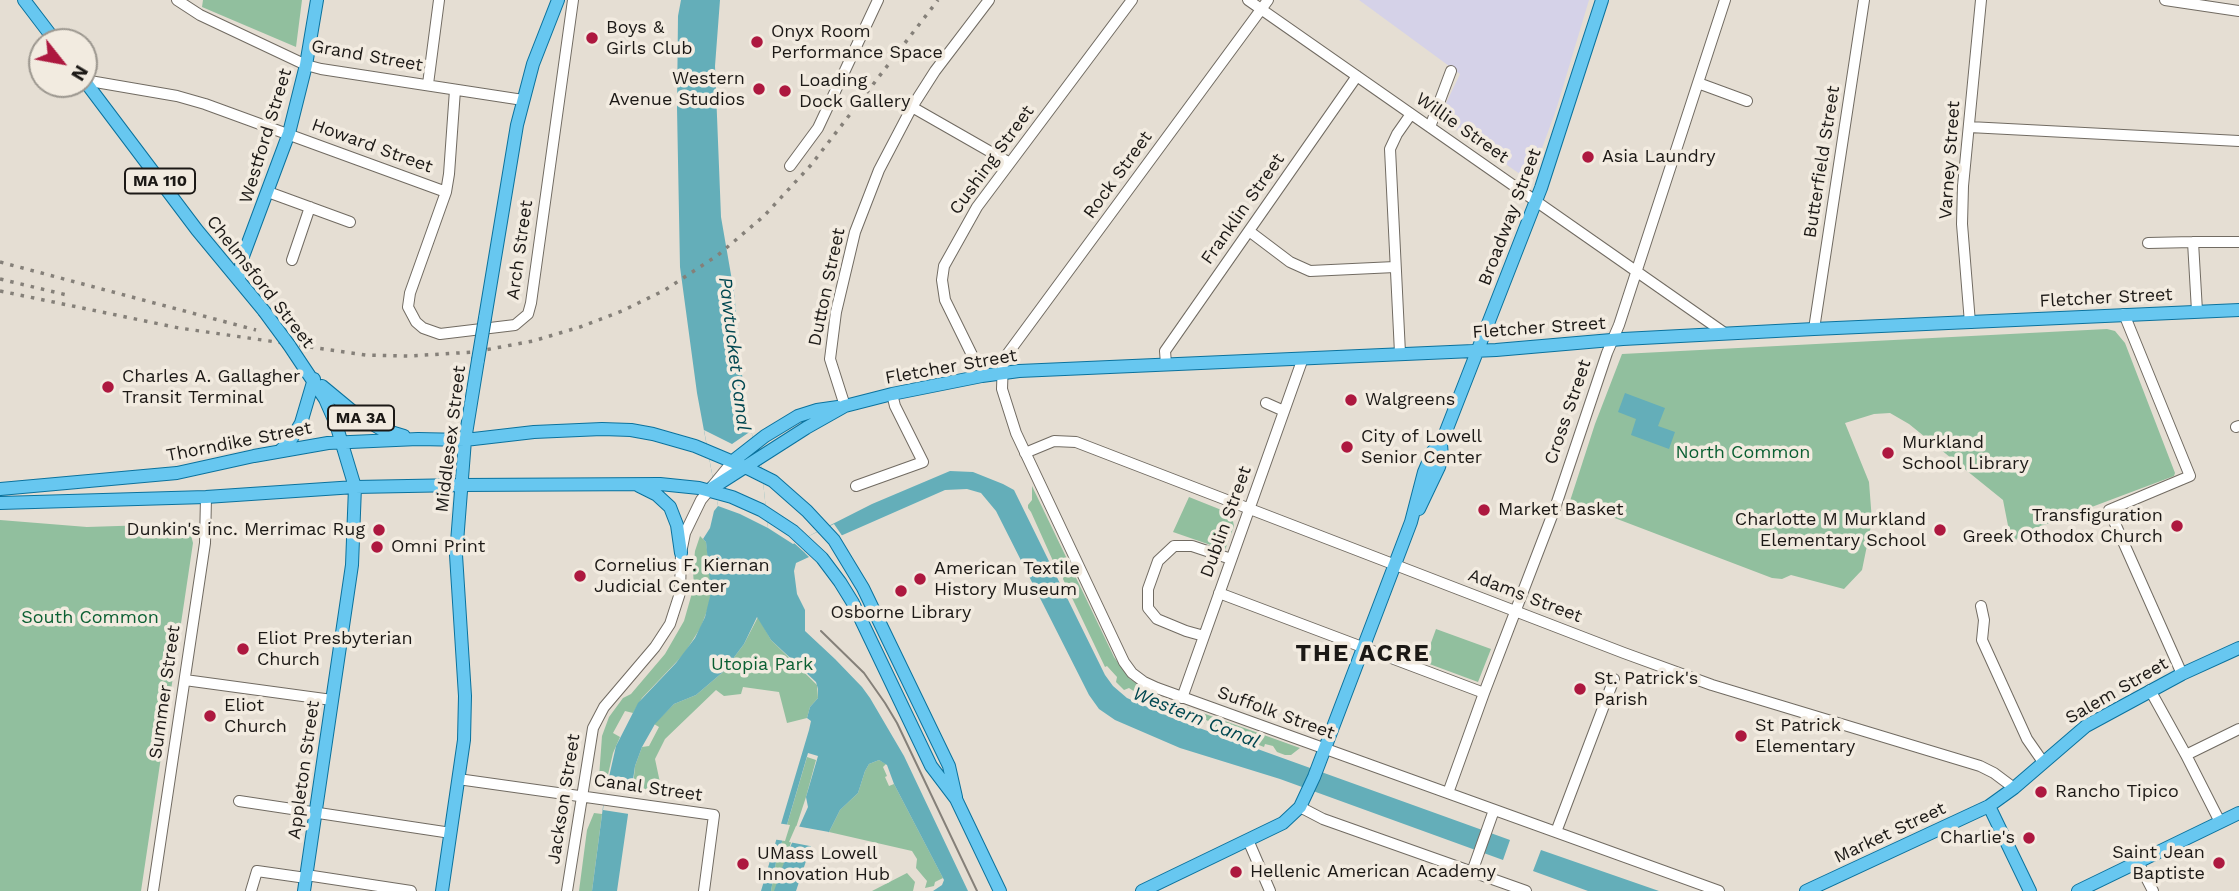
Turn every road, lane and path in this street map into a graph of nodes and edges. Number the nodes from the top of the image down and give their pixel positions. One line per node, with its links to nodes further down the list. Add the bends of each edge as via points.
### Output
1 (24, 0): 19 (main road)
2 (177, 0): 20 (street, Grand Street)
3 (317, 0): 20 (main road, Westford Street)
4 (439, 0): 25 (street)
5 (558, 0): 28 (main road, Middlesex Street)
6 (573, 0): 39 (street, Arch Street, via 531,303 520,323 440,334 423,328 412,315 410,293)
7 (878, 0): 37 (street, via 818,128)
8 (989, 0): 30 (street, Dutton Street)
9 (1132, 0): 36 (street, Cushing Street)
10 (1248, 0): 17 (street, Willie Street)
11 (1602, 0): 40 (main road, Broadway Street)
12 (1725, 0): 24 (street, Cross Street)
13 (1864, 0): 55 (street, Butterfield Street)
14 (1981, 0): 33 (street, Varney Street)
15 (2165, 0): 16 (street)
16 (2205, 3): 18 (street)
17 (1265, 5): 22 (street, Willie Street); 63 (street, Rock Street, via 1003,360)
18 (2239, 11)
19 (45, 28)
20 (306, 65): 25 (street, Grand Street); 34 (main road, Westford Street)
21 (1451, 71): 32 (street)
22 (1357, 76): 31 (street, Willie Street); 43 (street, Franklin Street)
23 (98, 82): 34 (street, Howard Street, via 177,96)
24 (1698, 83): 29 (street); 49 (street, Cross Street)
25 (428, 85): 26 (street, Grand Street)
26 (455, 90): 28 (street, Grand Street); 39 (street, Arch Street)
27 (98, 98): 50 (main road, Chelmsford Street / MA 110)
28 (523, 100): 70 (main road, Middlesex Street, bridge)
29 (1747, 101)
30 (912, 107): 36 (street); 67 (street, Dutton Street, via 879,170 855,232 836,312 830,359)
31 (1411, 114): 32 (street, Willie Street); 48 (street, via 1390,149)
32 (1430, 127): 40 (street, Willie Street)
33 (1969, 127): 35 (street); 54 (street, Varney Street, via 1962,224)
34 (289, 133): 38 (main road, Westford Street); 39 (street, Howard Street)
35 (2239, 141)
36 (1010, 163): 60 (street, Cushing Street, via 976,207 944,266 945,300)
37 (790, 166)
38 (268, 192): 41 (street); 50 (main road, Westford Street)
39 (446, 192)
40 (1536, 201): 49 (street, Willie Street); 58 (main road, Broadway Street)
41 (310, 207): 42 (street); 47 (street)
42 (349, 222)
43 (1250, 231): 48 (street, via 1310,271); 62 (street, Franklin Street, via 1165,351)
44 (2193, 242): 45 (street); 46 (street); 52 (street)
45 (2239, 242)
46 (2148, 243)
47 (292, 260)
48 (1395, 267): 59 (street)
49 (1636, 271): 56 (street, Willie Street); 57 (street, Cross Street)
50 (239, 279): 64 (main road, Chelmsford Street / MA 3A, bridge)
51 (2239, 310): 52 (main road, Fletcher Street)
52 (2197, 311): 53 (main road, Fletcher Street)
53 (2124, 314): 54 (main road, Fletcher Street); 93 (street, via 2190,476 2109,510)
54 (1970, 323): 55 (main road, Fletcher Street)
55 (1814, 329): 56 (main road, Fletcher Street)
56 (1726, 334): 57 (main road, Fletcher Street)
57 (1612, 340): 58 (main road, Fletcher Street); 89 (street, Cross Street)
58 (1478, 350): 59 (main road, Fletcher Street); 86 (main road, Broadway Street, via 1441,444 1439,467)
59 (1400, 353): 61 (main road, Fletcher Street)
60 (974, 357)
61 (1303, 358): 62 (main road, Fletcher Street); 68 (street, Dublin Street)
62 (1166, 364): 63 (main road, Fletcher Street)
63 (1002, 374): 65 (main road, Fletcher Street); 73 (street, Suffolk Street, via 1002,389)
64 (314, 379): 69 (main road, MA 3A, via 357,415 390,432); 71 (main road, Chelmsford Street / MA 3A); 72 (main road, MA 3A, via 300,423)
65 (892, 394): 67 (main road, Fletcher Street); 77 (street, via 923,462)
66 (1266, 403): 68 (street)
67 (845, 406): 74 (main road, Fletcher Street, via 759,458); 74 (main road, Fletcher Street, via 798,416 755,443)
68 (1284, 411): 83 (street, Dublin Street)
69 (418, 439): 70 (main road, Thorndike Street); 71 (main road, Thorndike Street)
70 (465, 440): 74 (main road, Thorndike Street, via 578,429 631,430 708,450); 76 (main road, Middlesex Street)
71 (342, 442): 72 (main road, Thorndike Street); 78 (main road, Chelmsford Street / MA 3A)
72 (280, 452): 80 (main road, Thorndike Street, via 177,473)
73 (1025, 453): 83 (street, Adams Street, via 1054,441 1076,442); 98 (street, Suffolk Street, via 1124,662 1144,682)
74 (739, 464): 79 (main road, Fletcher Street); 108 (main road, via 790,495 834,540 863,588 949,766)
75 (628, 484): 76 (main road); 79 (main road); 84 (main road, via 650,491 668,504 676,520)
76 (461, 485): 78 (main road); 104 (main road, Middlesex Street, via 456,555 465,714)
77 (856, 486)
78 (355, 487): 81 (main road); 99 (main road, Appleton Street, via 353,558)
79 (713, 488): 84 (street, Jackson Street, via 688,526); 108 (main road, via 767,514 803,539 830,568 849,596 931,765)
80 (0, 489)
81 (206, 497): 82 (main road); 95 (street, Summer Street, via 205,542)
82 (0, 503)
83 (1249, 509): 85 (street, Dublin Street); 86 (street, Adams Street)
84 (681, 553): 107 (street, Jackson Street, via 675,612 655,647 597,717)
85 (1231, 559): 87 (street, Dublin Street); 90 (street, via 1192,546 1174,546 1161,556 1147,589 1148,608 1157,619)
86 (1395, 565): 89 (street, Adams Street); 91 (main road, Broadway Street)
87 (1219, 593): 90 (street, Dublin Street); 91 (street)
88 (1981, 606): 103 (street, via 1982,640 2027,739)
89 (1516, 611): 97 (street, Cross Street); 105 (street, Adams Street, via 1712,685 1980,766)
90 (1204, 636): 98 (street, Dublin Street)
91 (1363, 647): 97 (street); 101 (main road, Broadway Street)
92 (2239, 648): 93 (main road, Salem Street)
93 (2182, 674): 96 (main road, Salem Street)
94 (1614, 679): 116 (street)
95 (185, 680): 99 (street); 123 (street, Summer Street)
96 (2150, 690): 102 (street); 103 (main road, Salem Street, via 2086,726)
97 (1484, 693): 106 (street, Cross Street)
98 (1182, 698): 101 (street, Suffolk Street)
99 (332, 700): 113 (main road, Appleton Street)
100 (2239, 729): 102 (street)
101 (1324, 748): 106 (street, Suffolk Street); 110 (main road, Broadway Street)
102 (2186, 755): 115 (street)
103 (2043, 762): 105 (main road, Salem Street)
104 (458, 779): 107 (street, Canal Street); 117 (main road, Middlesex Street)
105 (2014, 788): 111 (main road, Salem Street)
106 (1448, 793): 112 (street, Suffolk Street)
107 (581, 796): 127 (street, Jackson Street); 128 (street, Canal Street, via 714,815)
108 (956, 799): 129 (main road)
109 (239, 801): 113 (street)
110 (1302, 803): 118 (main road, via 1283,823); 120 (street, via 1323,819)
111 (1989, 806): 134 (main road, Market Street); 135 (main road)
112 (1494, 810): 116 (street, Suffolk Street); 120 (street)
113 (315, 813): 117 (street); 121 (main road, Appleton Street)
114 (2239, 813): 115 (main road)
115 (2220, 822): 119 (main road)
116 (1556, 832): 133 (street, Suffolk Street)
117 (451, 833): 126 (main road, Middlesex Street)
118 (1248, 840): 130 (main road); 131 (street)
119 (2138, 862): 136 (main road); 137 (street)
120 (1472, 872): 132 (street)
121 (305, 881): 122 (street); 124 (street, via 257,871)
122 (373, 888): 125 (street)
123 (153, 891)
124 (251, 891)
125 (411, 891)
126 (442, 891)
127 (567, 891)
128 (704, 891)
129 (1000, 891)
130 (1142, 891)
131 (1270, 891)
132 (1526, 891)
133 (1719, 891)
134 (1806, 891)
135 (2030, 891)
136 (2078, 891)
137 (2152, 891)

